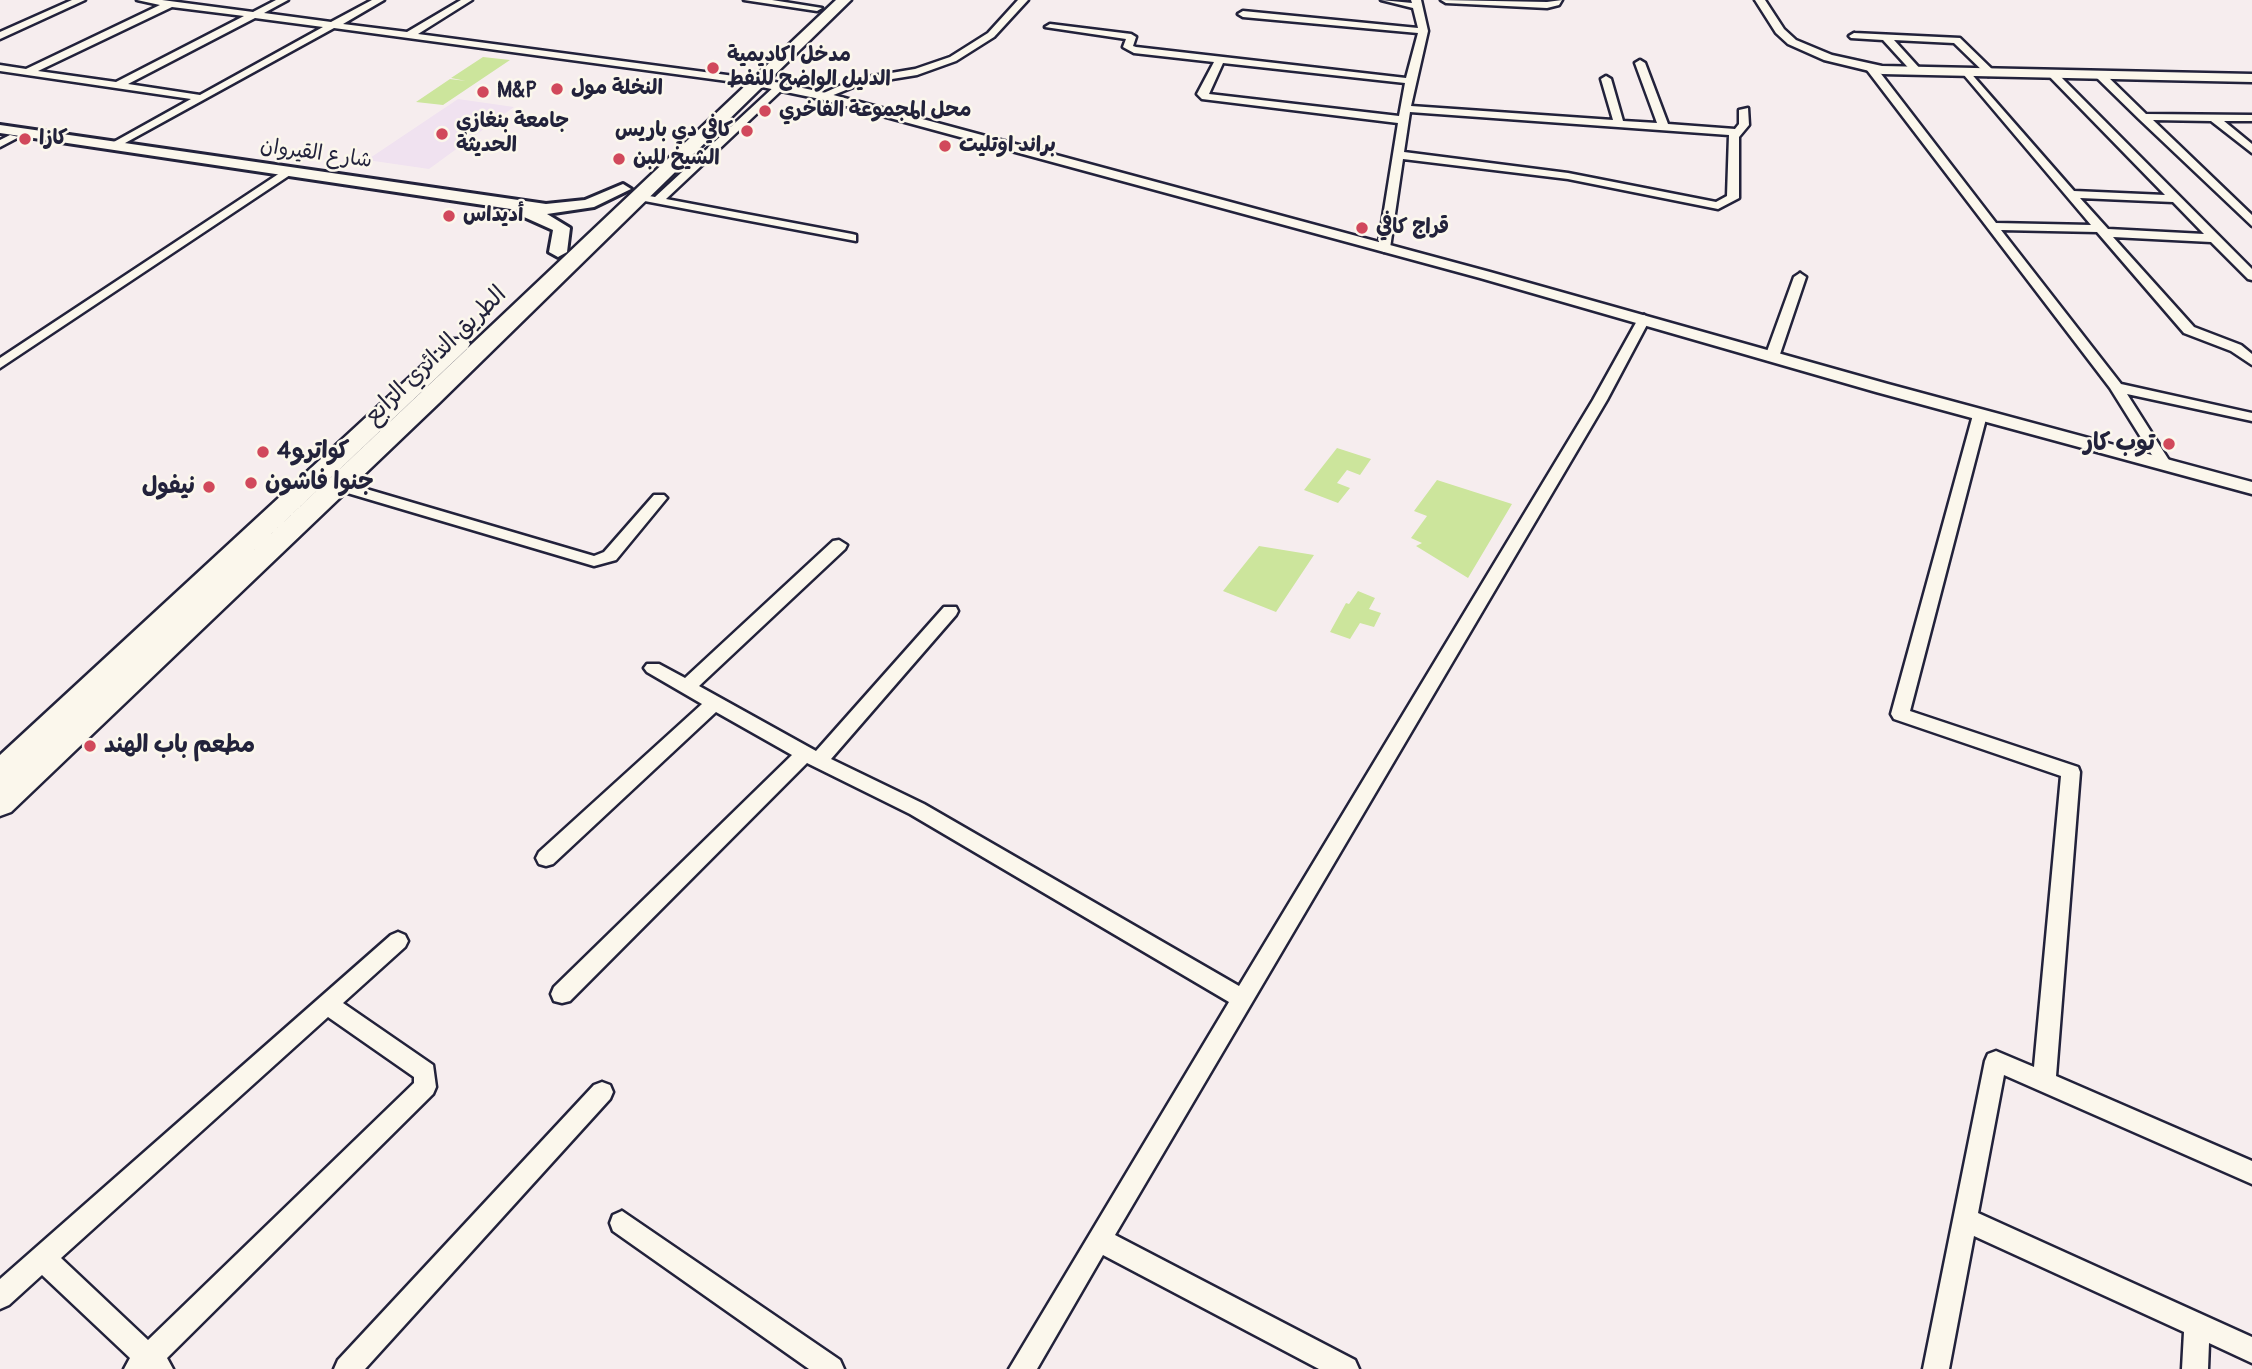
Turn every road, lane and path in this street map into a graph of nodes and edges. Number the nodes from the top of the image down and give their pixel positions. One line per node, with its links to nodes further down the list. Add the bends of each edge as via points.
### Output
1 (80, 0): 21 (street)
2 (142, 0): 13 (street)
3 (283, 0): 17 (street)
4 (379, 0): 18 (street)
5 (467, 0): 22 (street)
6 (749, 0): 15 (street)
7 (844, 0): 38 (main road, الطريق الدائري الرابع)
8 (1023, 0): 40 (street, via 991,35 953,59 917,72 859,80)
9 (1386, 0): 14 (street)
10 (1446, 0): 11 (street, via 1551,5)
11 (1557, 0)
12 (1760, 0): 28 (street, via 1792,42 1828,58)
13 (175, 2): 17 (street); 29 (street)
14 (1415, 3): 20 (street)
15 (822, 4): 38 (main road, الطريق الدائري الرابع)
16 (1243, 14): 20 (street)
17 (253, 15): 18 (street); 39 (street)
18 (332, 26): 22 (street); 41 (street)
19 (1050, 27): 25 (street, via 1131,37 1128,47 1134,50)
20 (1423, 32): 37 (street)
21 (0, 36)
22 (408, 36): 38 (street)
23 (1854, 36): 24 (street)
24 (1886, 37): 30 (street); 32 (street, via 1957,40)
25 (1220, 60): 37 (street); 43 (street, via 1202,94 1206,96)
26 (1640, 63): 48 (street)
27 (0, 68): 29 (street)
28 (1871, 68): 30 (street); 60 (street)
29 (27, 72): 39 (street)
30 (1918, 72): 31 (street)
31 (1968, 73): 32 (street); 55 (street)
32 (1992, 74): 33 (street)
33 (2053, 75): 34 (street); 57 (street)
34 (2101, 76): 35 (street); 44 (street)
35 (2252, 78)
36 (1606, 79): 47 (street)
37 (1410, 82): 43 (street)
38 (761, 83): 40 (street); 56 (main road, الطريق الدائري الرابع)
39 (117, 86): 41 (street)
40 (822, 96): 64 (street)
41 (202, 98): 51 (street)
42 (1744, 110): 49 (street, via 1744,125)
43 (1404, 114): 47 (street); 53 (street)
44 (2143, 117): 45 (street); 59 (street)
45 (2214, 118): 46 (street); 52 (street)
46 (2252, 118)
47 (1618, 121): 48 (street)
48 (1663, 126): 49 (street)
49 (1735, 132): 53 (street, via 1732,198 1713,207 1569,176)
50 (4, 136): 51 (main road, شارع القيروان); 54 (main road, شارع القيروان)
51 (116, 145): 54 (main road, شارع القيروان)
52 (2252, 150)
53 (1400, 155): 64 (street)
54 (286, 174): 58 (main road, شارع القيروان); 71 (street)
55 (2073, 194): 57 (street); 61 (street)
56 (640, 195): 58 (main road, شارع القيروان); 62 (street); 65 (main road, الطريق الدائري الرابع); 76 (main road, الطريق الدائري الرابع)
57 (2174, 199): 63 (street)
58 (545, 212): 65 (main road, via 562,228)
59 (2252, 222)
60 (1990, 226): 61 (street); 72 (street)
61 (2104, 231): 63 (street); 70 (street, via 2189,330 2236,348)
62 (852, 238)
63 (2213, 238): 66 (street)
64 (1384, 248): 68 (street)
65 (558, 252): 85 (main road, الطريق الدائري الرابع)
66 (2252, 276)
67 (1800, 277): 69 (street)
68 (1644, 319): 69 (street); 90 (street)
69 (1772, 357): 73 (street)
70 (2252, 361)
71 (0, 364)
72 (2116, 387): 74 (street); 75 (street)
73 (1980, 415): 75 (street); 92 (street, via 1900,714 2071,772)
74 (2252, 417)
75 (2165, 465): 77 (street)
76 (339, 486): 78 (street, via 598,561 610,556); 86 (main road, الطريق الدائري الرابع)
77 (2252, 488)
78 (659, 498)
79 (839, 545): 82 (street)
80 (950, 611): 84 (street)
81 (653, 668): 82 (street)
82 (687, 687): 83 (street)
83 (715, 702): 84 (street); 87 (street)
84 (811, 757): 89 (street); 90 (street, via 917,809)
85 (0, 773)
86 (0, 804)
87 (546, 858)
88 (398, 941): 91 (street)
89 (562, 995)
90 (1242, 999): 97 (street)
91 (327, 1004): 98 (street); 102 (street, via 425,1072 425,1087)
92 (2045, 1082): 94 (street); 95 (street, via 1996,1061)
93 (602, 1092): 103 (street)
94 (2252, 1172)
95 (1965, 1219): 100 (street); 107 (street)
96 (622, 1223): 104 (street)
97 (1099, 1240): 105 (street); 106 (street)
98 (43, 1258): 99 (street); 102 (street)
99 (0, 1296)
100 (2197, 1325): 101 (street); 108 (street)
101 (2252, 1350)
102 (149, 1365)
103 (348, 1369)
104 (831, 1369)
105 (1022, 1369)
106 (1346, 1369)
107 (1936, 1369)
108 (2194, 1369)

